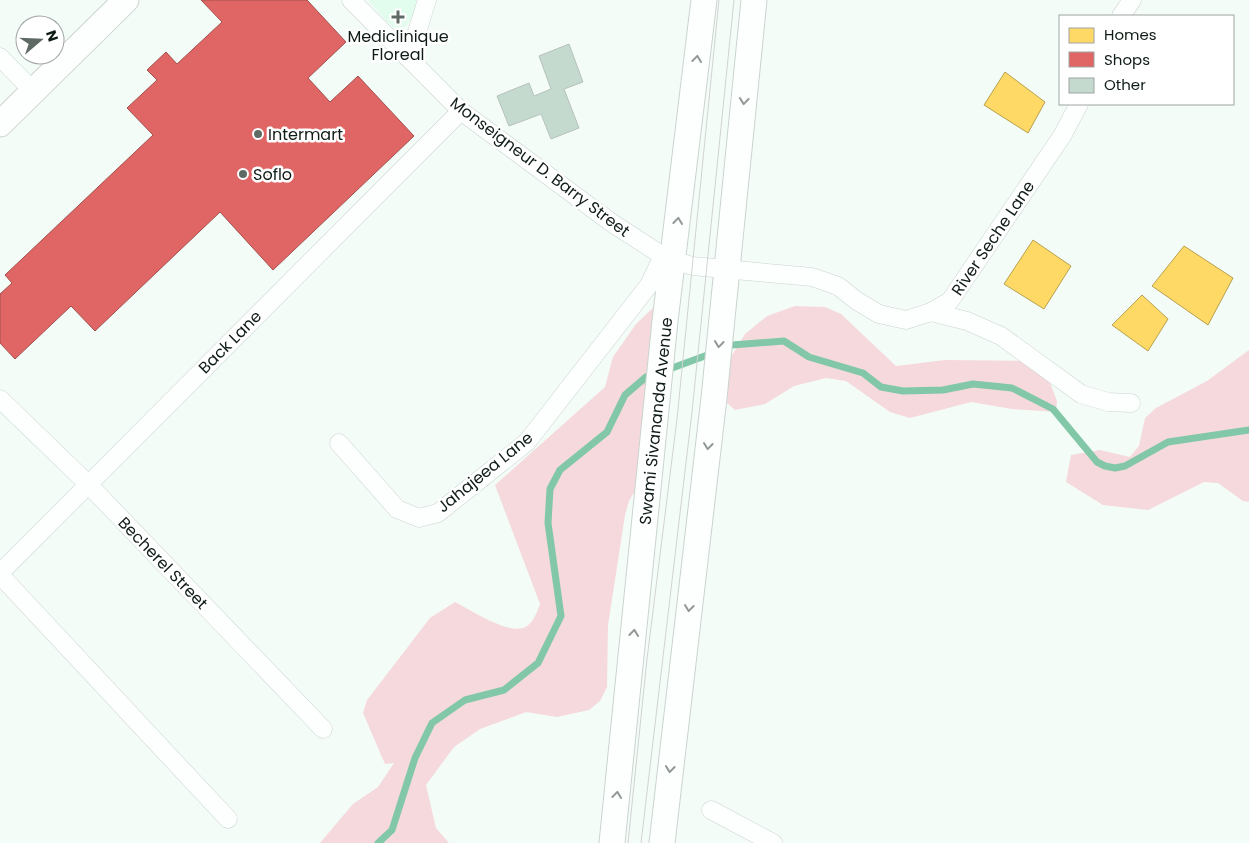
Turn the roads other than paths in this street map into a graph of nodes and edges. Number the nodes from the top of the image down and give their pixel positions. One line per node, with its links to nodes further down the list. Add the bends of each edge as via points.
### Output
1 (126, 0): 10 (street)
2 (352, 0): 9 (street, Monseigneur D. Barry Street)
3 (427, 0): 9 (street)
4 (704, 0): 14 (street, Swami Sivananda Avenue, one-way to 4)
5 (754, 0): 15 (street, one-way to 15)
6 (1132, 0): 7 (street)
7 (1122, 15)
8 (0, 57): 10 (street)
9 (407, 57): 12 (street, Monseigneur D. Barry Street)
10 (34, 92): 13 (street)
11 (1078, 105): 16 (street, River Seche Lane, via 1062,136 950,301)
12 (462, 111): 14 (street, Monseigneur D. Barry Street, via 612,223); 20 (street, Back Lane)
13 (0, 124)
14 (668, 258): 15 (street, River Seche Lane, via 692,266); 19 (street, Jahajeea Lane, via 527,442 438,513 419,518 397,509); 25 (street, Swami Sivananda Avenue, one-way to 14, via 656,426)
15 (727, 270): 16 (street, River Seche Lane, via 812,277 838,286 879,314 906,320); 26 (street, one-way to 26)
16 (931, 312): 18 (street, via 967,321 1001,336 1081,394 1108,402)
17 (0, 399): 20 (street, Becherel Street)
18 (1131, 403)
19 (339, 444)
20 (88, 484): 21 (street, Back Lane); 22 (street, Becherel Street)
21 (0, 574): 24 (street)
22 (323, 729)
23 (711, 810): 27 (street)
24 (228, 818)
25 (612, 843)
26 (662, 843)
27 (773, 843)

